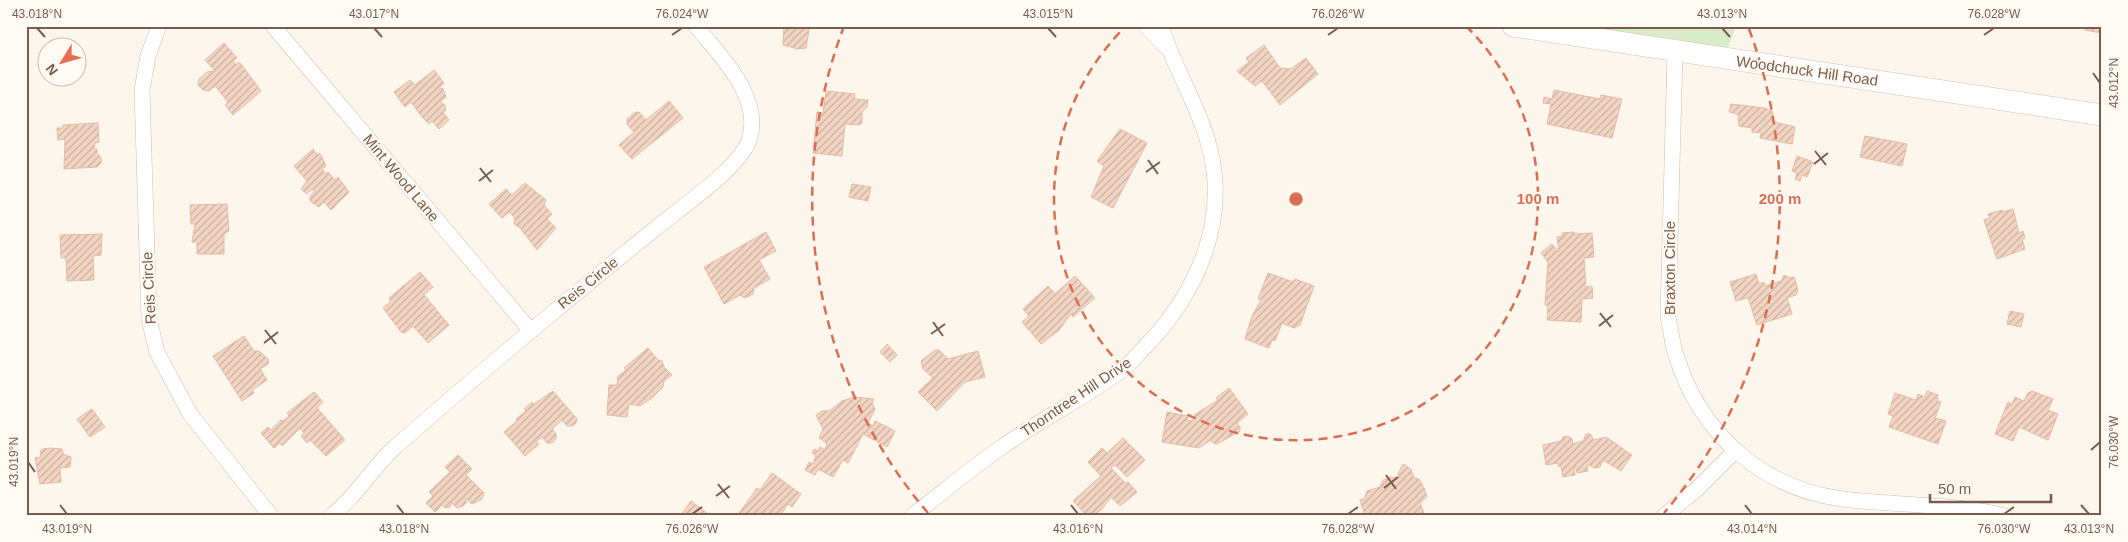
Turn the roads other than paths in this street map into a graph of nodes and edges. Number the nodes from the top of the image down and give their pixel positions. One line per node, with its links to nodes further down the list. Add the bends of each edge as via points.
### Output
1 (159, 26): 12 (street, Reis Circle, via 148,56 142,90 149,319 154,342 190,414)
2 (273, 26): 10 (street, Mint Wood Lane)
3 (696, 26): 10 (street, Reis Circle, via 733,72 750,106 750,138 740,157)
4 (1146, 26): 7 (street, Thorntree Hill Drive)
5 (1161, 26): 7 (street, Thorntree Hill Drive)
6 (1513, 26): 8 (street, Woodchuck Hill Road)
7 (1168, 50): 14 (street, Thorntree Hill Drive, via 1207,134 1214,172 1212,226 1194,281 1158,333 1124,368 1002,447)
8 (1674, 52): 9 (street, Woodchuck Hill Road); 11 (street, Braxton Circle, via 1668,317 1676,357 1691,393 1713,428)
9 (2102, 115)
10 (530, 330): 13 (street, Reis Circle, via 393,450)
11 (1735, 451): 15 (street); 16 (street, Braxton Circle, via 1755,468 1787,485 1821,496 1974,508)
12 (271, 516)
13 (331, 516)
14 (912, 516)
15 (1664, 516)
16 (2005, 516)

